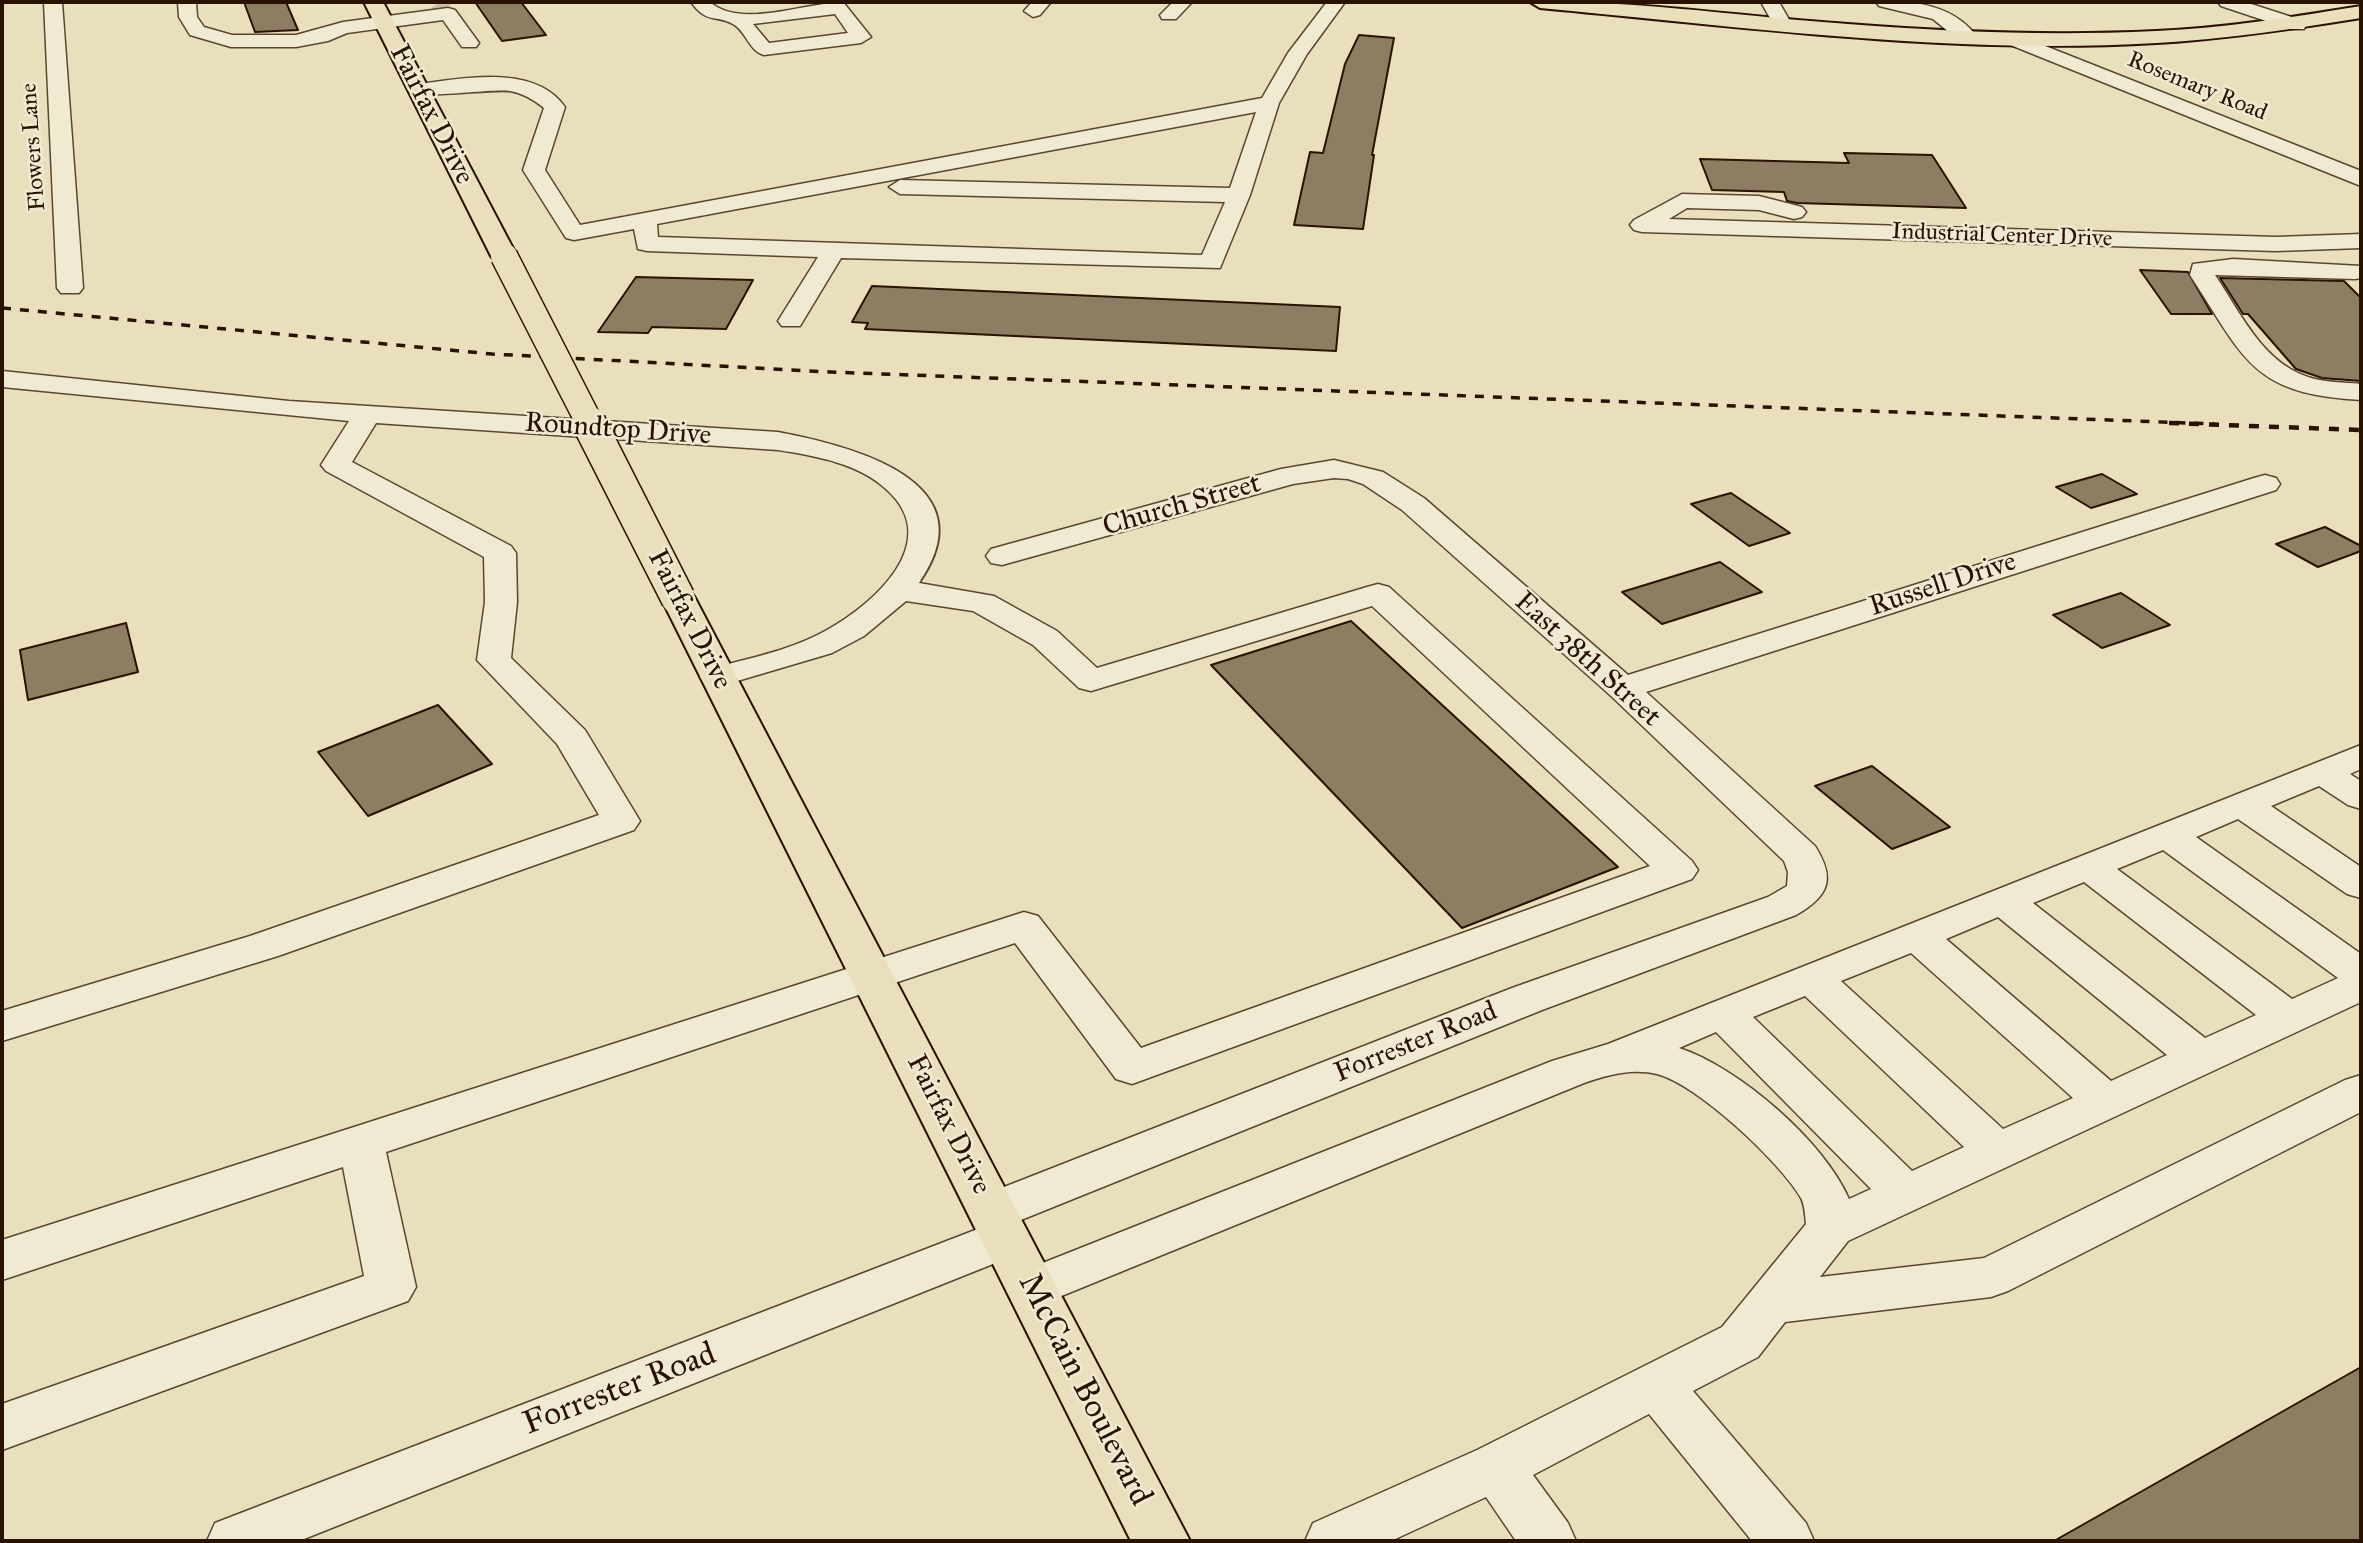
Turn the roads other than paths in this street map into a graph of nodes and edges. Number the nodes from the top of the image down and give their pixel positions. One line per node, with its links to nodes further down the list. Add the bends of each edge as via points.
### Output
1 (53, 2): 38 (street, Flowers Lane)
2 (187, 2): 12 (street, via 188,17 197,31 231,41 321,37)
3 (700, 2): 17 (street, via 714,15)
4 (1183, 2): 16 (street)
5 (1336, 2): 25 (street)
6 (1539, 2): 11 (main road)
7 (1770, 2): 18 (street)
8 (1885, 2): 20 (street, via 1932,11 1955,21)
9 (2227, 2): 19 (street)
10 (835, 5): 15 (street); 22 (street, via 861,37)
11 (1599, 5): 18 (main road)
12 (377, 8): 13 (street); 24 (main road, Fairfax Drive)
13 (440, 10): 23 (street)
14 (2361, 12): 19 (main road)
15 (789, 14): 17 (street); 22 (street)
16 (1169, 15)
17 (740, 20): 22 (street, via 764,49)
18 (1782, 23): 20 (main road)
19 (2297, 25): 21 (main road, via 2140,39)
20 (1968, 38): 21 (main road)
21 (2015, 40): 26 (street, Rosemary Road)
22 (814, 42)
23 (470, 43)
24 (418, 90): 30 (street, via 505,85 542,93 555,107 534,170 574,233); 47 (main road, Fairfax Drive, bridge)
25 (1269, 103): 27 (street); 28 (street)
26 (2359, 177)
27 (818, 187): 28 (street); 30 (street); 35 (street, via 792,218)
28 (1239, 195): 36 (street, via 1211,263)
29 (1730, 202): 31 (street); 31 (street, Industrial Center Drive, via 1682,201 1642,225); 32 (street, via 1795,212)
30 (645, 220): 35 (street, via 647,244)
31 (1736, 228): 32 (street, Industrial Center Drive)
32 (1816, 230): 34 (street, Industrial Center Drive)
33 (2361, 241): 34 (street, Industrial Center Drive)
34 (2323, 243): 37 (street)
35 (776, 248): 36 (street)
36 (834, 250): 39 (street)
37 (2356, 269): 41 (street, via 2233,266 2202,269 2202,275 2260,363 2279,377 2304,387)
38 (70, 288)
39 (791, 321)
40 (2, 379): 42 (street, Roundtop Drive)
41 (2361, 392)
42 (368, 413): 46 (street, Roundtop Drive, via 778,441 849,456 901,485 924,520 923,555); 65 (street, via 336,466 500,553 501,602 494,660 572,738 621,821 264,946)
43 (1364, 474): 45 (street, Church Street, via 1334,469 1291,475); 48 (street, East 38th Street, via 1413,503)
44 (2265, 484): 48 (street, Russell Drive)
45 (1002, 556)
46 (900, 590): 47 (street, Roundtop Drive, via 830,641); 60 (street, via 982,603 1045,638 1091,681 1378,594 1678,870 1132,1068 1024,926)
47 (717, 677): 60 (main road, Fairfax Drive)
48 (1622, 688): 54 (street, East 38th Street)
49 (2361, 756): 50 (street)
50 (2322, 772): 51 (street); 52 (street)
51 (2361, 797)
52 (2242, 804): 53 (street); 56 (street)
53 (2166, 834): 55 (street); 59 (street)
54 (1801, 855): 73 (street, Forrester Road, via 1808,883 1801,895 1782,906 1527,999)
55 (2088, 866): 57 (street); 64 (street)
56 (2361, 885)
57 (2003, 900): 58 (street); 67 (street)
58 (1916, 934): 61 (street); 69 (street)
59 (2361, 974)
60 (872, 975): 70 (street); 73 (main road, Fairfax Drive)
61 (1811, 977): 63 (street); 71 (street)
62 (2361, 985): 64 (street)
63 (1723, 1014): 66 (street); 72 (street)
64 (2288, 1018): 67 (street)
65 (2, 1026)
66 (1618, 1055): 74 (street, via 1668,1060 1712,1081 1786,1149 1823,1194); 76 (street)
67 (2200, 1058): 69 (street)
68 (2361, 1092): 77 (street, via 1990,1277)
69 (2106, 1101): 71 (street)
70 (361, 1143): 75 (street); 79 (street, via 391,1287)
71 (1997, 1151): 72 (street)
72 (1906, 1194): 74 (street)
73 (999, 1225): 76 (main road, McCain Boulevard); 81 (street, Forrester Road)
74 (1831, 1228): 77 (street)
75 (2, 1260)
76 (1032, 1288): 82 (main road, McCain Boulevard)
77 (1771, 1303): 78 (street, via 1740,1342)
78 (1657, 1384): 80 (street); 85 (street)
79 (2, 1427)
80 (1496, 1467): 83 (street); 84 (street)
81 (235, 1541)
82 (1161, 1541)
83 (1333, 1541)
84 (1548, 1541)
85 (1786, 1541)

